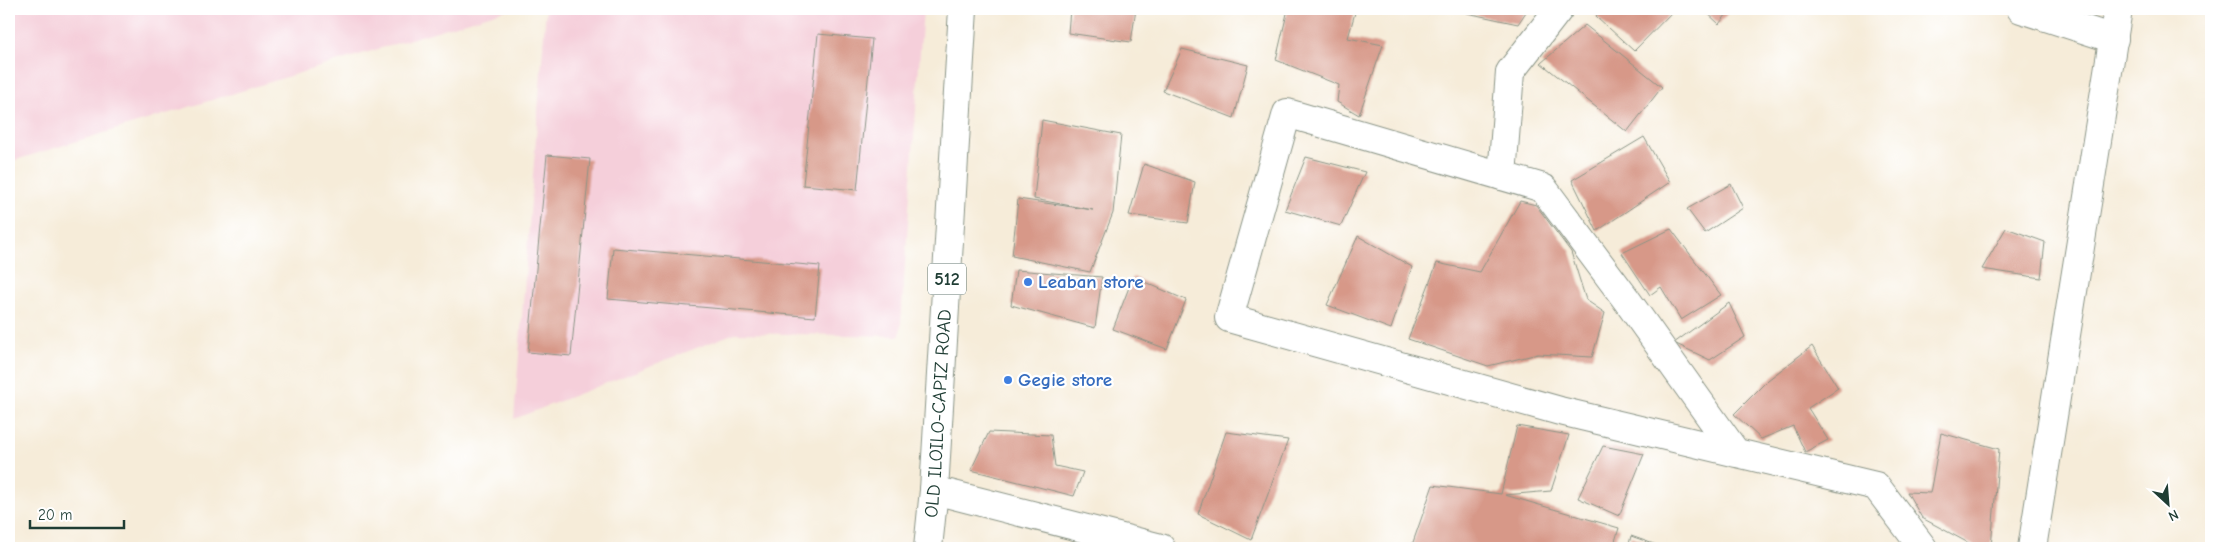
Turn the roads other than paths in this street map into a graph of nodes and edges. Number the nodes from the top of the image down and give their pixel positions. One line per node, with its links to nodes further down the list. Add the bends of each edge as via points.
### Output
1 (963, 9): 8 (street, OLD ILOILO-CAPIZ ROAD / 512)
2 (1559, 9): 6 (street, via 1510,72)
3 (2021, 9): 5 (street)
4 (2118, 9): 5 (street)
5 (2114, 39): 12 (street)
6 (1502, 176): 7 (street, via 1543,188); 7 (street, via 1287,113 1230,318 1560,411)
7 (1736, 453): 11 (street, via 1876,486)
8 (934, 490): 9 (street, OLD ILOILO-CAPIZ ROAD / 512); 10 (street)
9 (928, 548)
10 (1160, 548)
11 (1923, 548)
12 (2032, 548)

